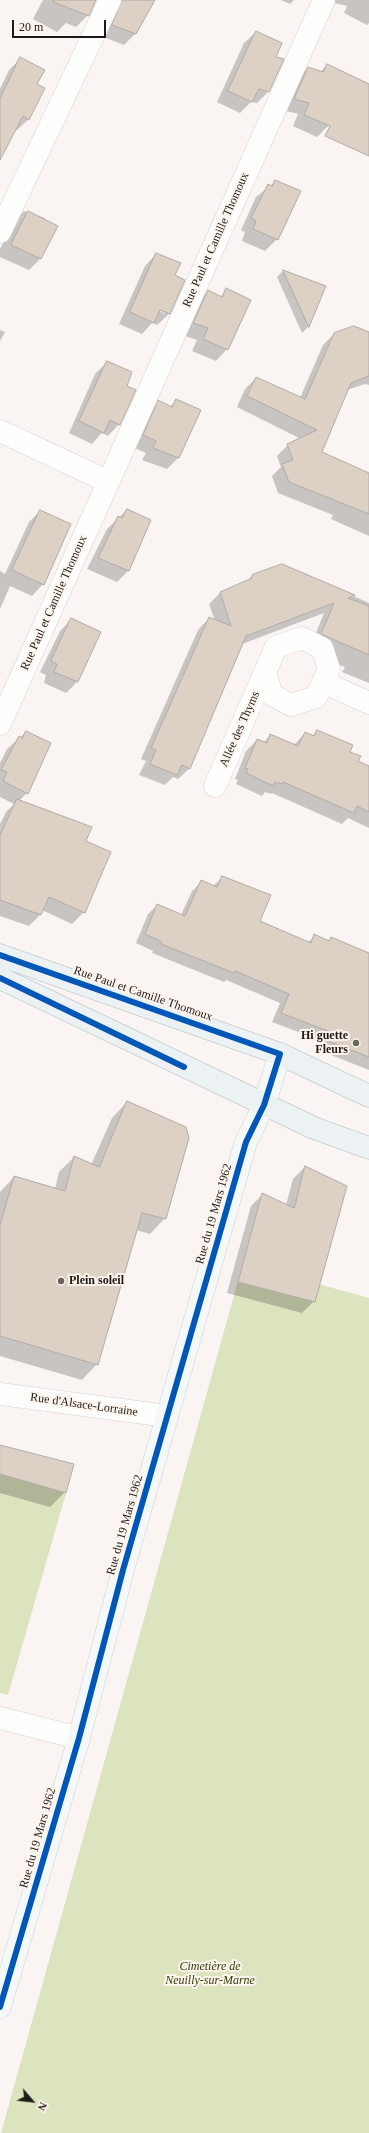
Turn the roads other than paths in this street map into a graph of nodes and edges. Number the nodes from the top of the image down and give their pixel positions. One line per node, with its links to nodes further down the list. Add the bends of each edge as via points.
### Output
1 (110, 0): 3 (street)
2 (324, 0): 5 (street, Rue Paul et Camille Thomoux)
3 (0, 232)
4 (0, 431): 5 (street)
5 (108, 481): 9 (street, Rue Paul et Camille Thomoux)
6 (266, 672): 7 (street, Allée des Thyms, via 272,695 291,705 316,697); 7 (street, Allée des Thyms, via 276,647 302,638 322,648 329,669); 10 (street, Allée des Thyms)
7 (323, 682): 8 (street)
8 (369, 703)
9 (0, 724)
10 (215, 786)
11 (0, 955): 13 (main road, Rue Paul et Camille Thomoux)
12 (0, 978): 15 (main road)
13 (280, 1054): 14 (main road, Rue Paul et Camille Thomoux); 15 (street, Rue du 19 Mars 1962)
14 (369, 1096)
15 (264, 1104): 16 (main road, via 314,1128); 18 (street, Rue du 19 Mars 1962, via 246,1142)
16 (369, 1148)
17 (0, 1394): 18 (street, Rue d'Alsace-Lorraine)
18 (167, 1416): 20 (street, Rue du 19 Mars 1962)
19 (0, 1718): 20 (street)
20 (79, 1738): 21 (street, Rue du 19 Mars 1962)
21 (0, 2007)

